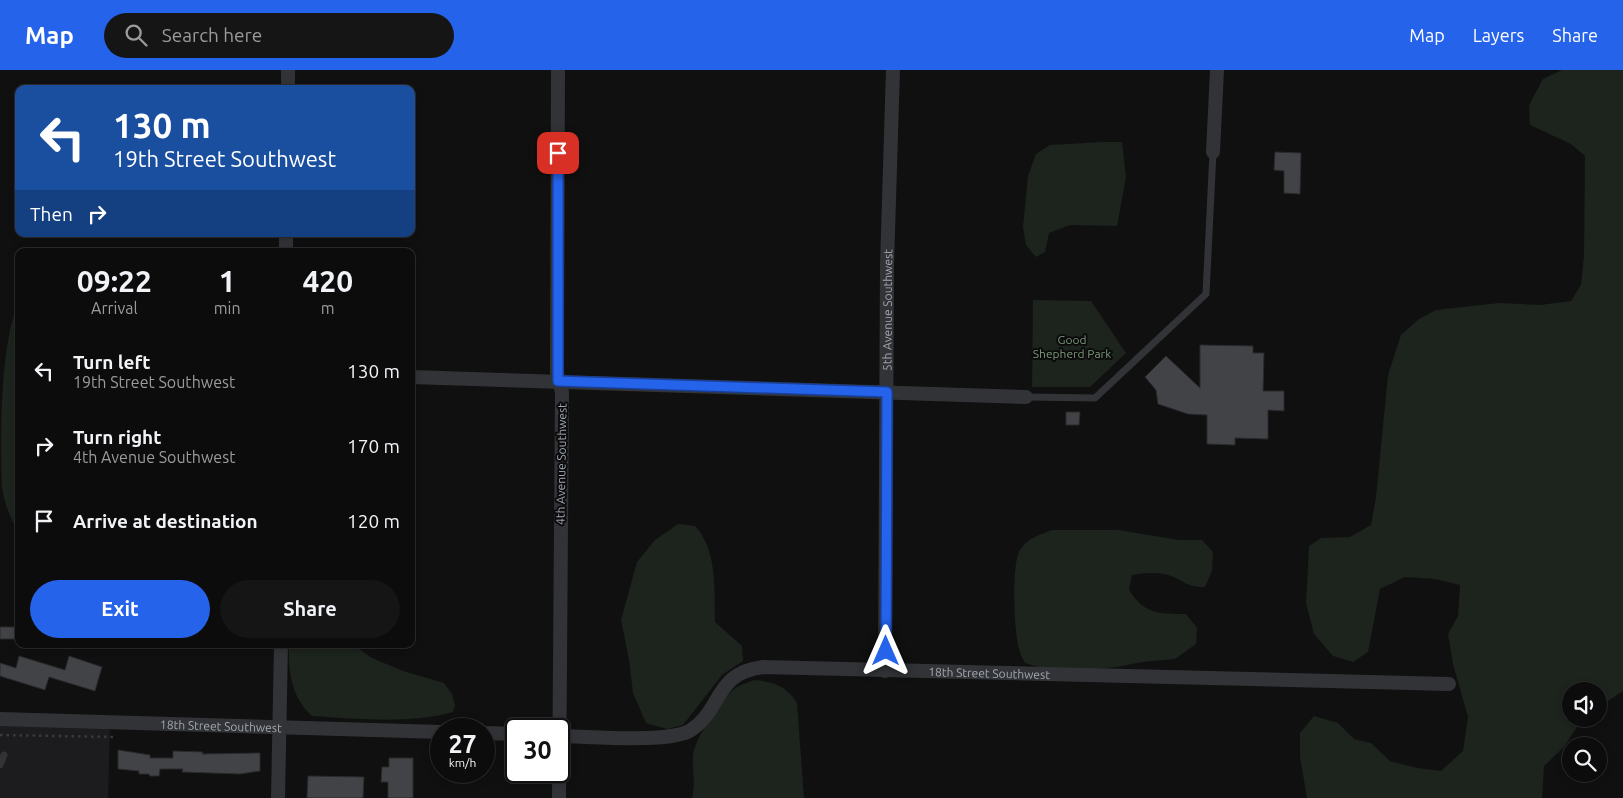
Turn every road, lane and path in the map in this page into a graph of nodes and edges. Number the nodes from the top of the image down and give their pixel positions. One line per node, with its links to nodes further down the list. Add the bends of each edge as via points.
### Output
1 (288, 70): 5 (street)
2 (558, 70): 8 (street, 4th Avenue Southwest)
3 (894, 70): 9 (street, 5th Avenue Southwest, via 887,265)
4 (1217, 70): 6 (street)
5 (288, 85)
6 (1213, 152): 10 (lane, via 1206,294 1095,398)
7 (415, 377): 8 (street)
8 (558, 381): 9 (street); 14 (street, 4th Avenue Southwest, via 562,392)
9 (887, 392): 10 (street); 12 (street, 5th Avenue Southwest)
10 (1026, 397)
11 (281, 648): 16 (street)
12 (885, 671): 13 (street, 18th Street Southwest); 19 (street, 18th Street Southwest, via 776,666 750,669 732,679 701,721 686,732 658,737)
13 (1449, 684)
14 (559, 718)
15 (0, 719): 16 (street, 18th Street Southwest)
16 (279, 728): 17 (street, 18th Street Southwest); 24 (street)
17 (430, 732)
18 (0, 735): 20 (path)
19 (570, 736)
20 (114, 737)
21 (4, 755): 22 (lane)
22 (0, 765)
23 (559, 783): 25 (street, 4th Avenue Southwest)
24 (278, 798)
25 (559, 798)

